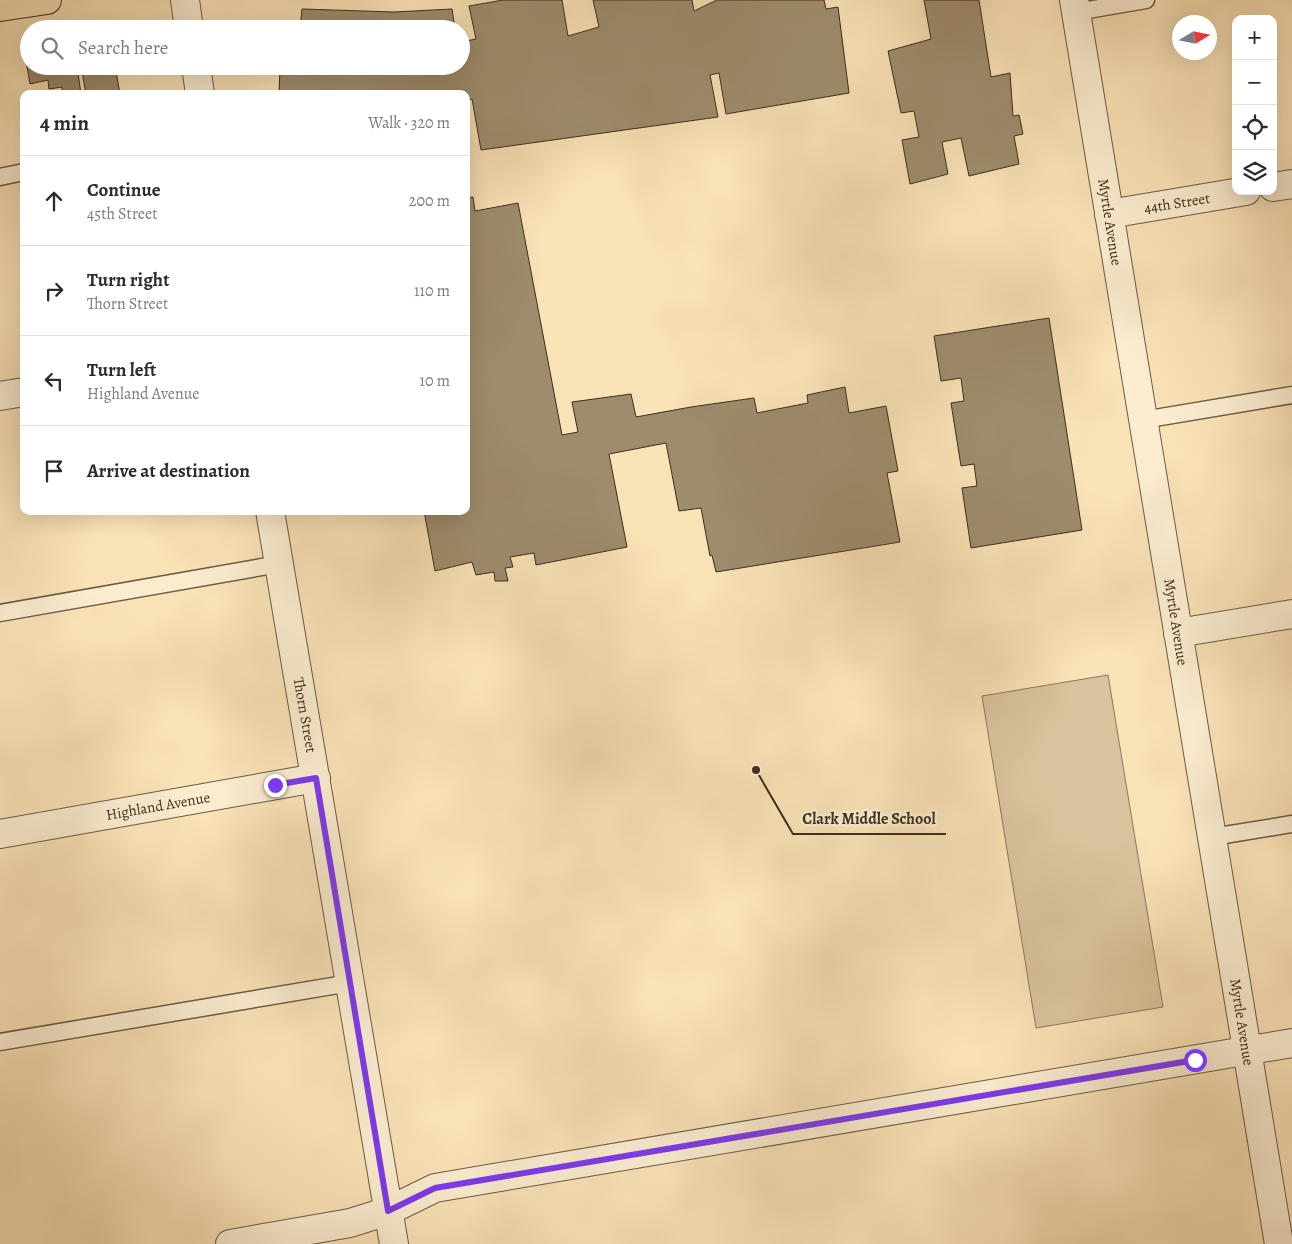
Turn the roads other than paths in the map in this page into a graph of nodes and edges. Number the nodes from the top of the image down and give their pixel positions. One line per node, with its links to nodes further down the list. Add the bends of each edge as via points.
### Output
1 (47, 0): 5 (main road)
2 (184, 0): 6 (street)
3 (1146, 0): 4 (lane)
4 (1075, 6): 14 (street, Myrtle Avenue)
5 (0, 7)
6 (188, 20)
7 (197, 75): 8 (street)
8 (199, 90)
9 (20, 173): 10 (lane)
10 (0, 176)
11 (1292, 184): 12 (street)
12 (1277, 186)
13 (1232, 193): 14 (street, 44th Street)
14 (1109, 214): 18 (street, Myrtle Avenue)
15 (20, 393): 17 (street)
16 (1292, 395): 18 (lane)
17 (0, 396)
18 (1143, 420): 23 (street, Myrtle Avenue)
19 (271, 515): 20 (street, Thorn Street)
20 (279, 564): 21 (lane); 24 (street, Thorn Street)
21 (0, 612)
22 (1292, 614): 23 (street)
23 (1178, 633): 27 (street, Myrtle Avenue)
24 (316, 778): 26 (street, Highland Avenue); 28 (street, Thorn Street)
25 (1292, 824): 27 (lane)
26 (0, 834)
27 (1212, 837): 31 (street, Myrtle Avenue)
28 (350, 983): 29 (lane); 32 (street, Thorn Street)
29 (0, 1042)
30 (1292, 1043): 31 (street)
31 (1247, 1051): 32 (street, via 435,1188); 35 (street, Myrtle Avenue)
32 (388, 1211): 33 (street, via 350,1223); 34 (street, Thorn Street)
33 (230, 1244)
34 (394, 1244)
35 (1279, 1244)

